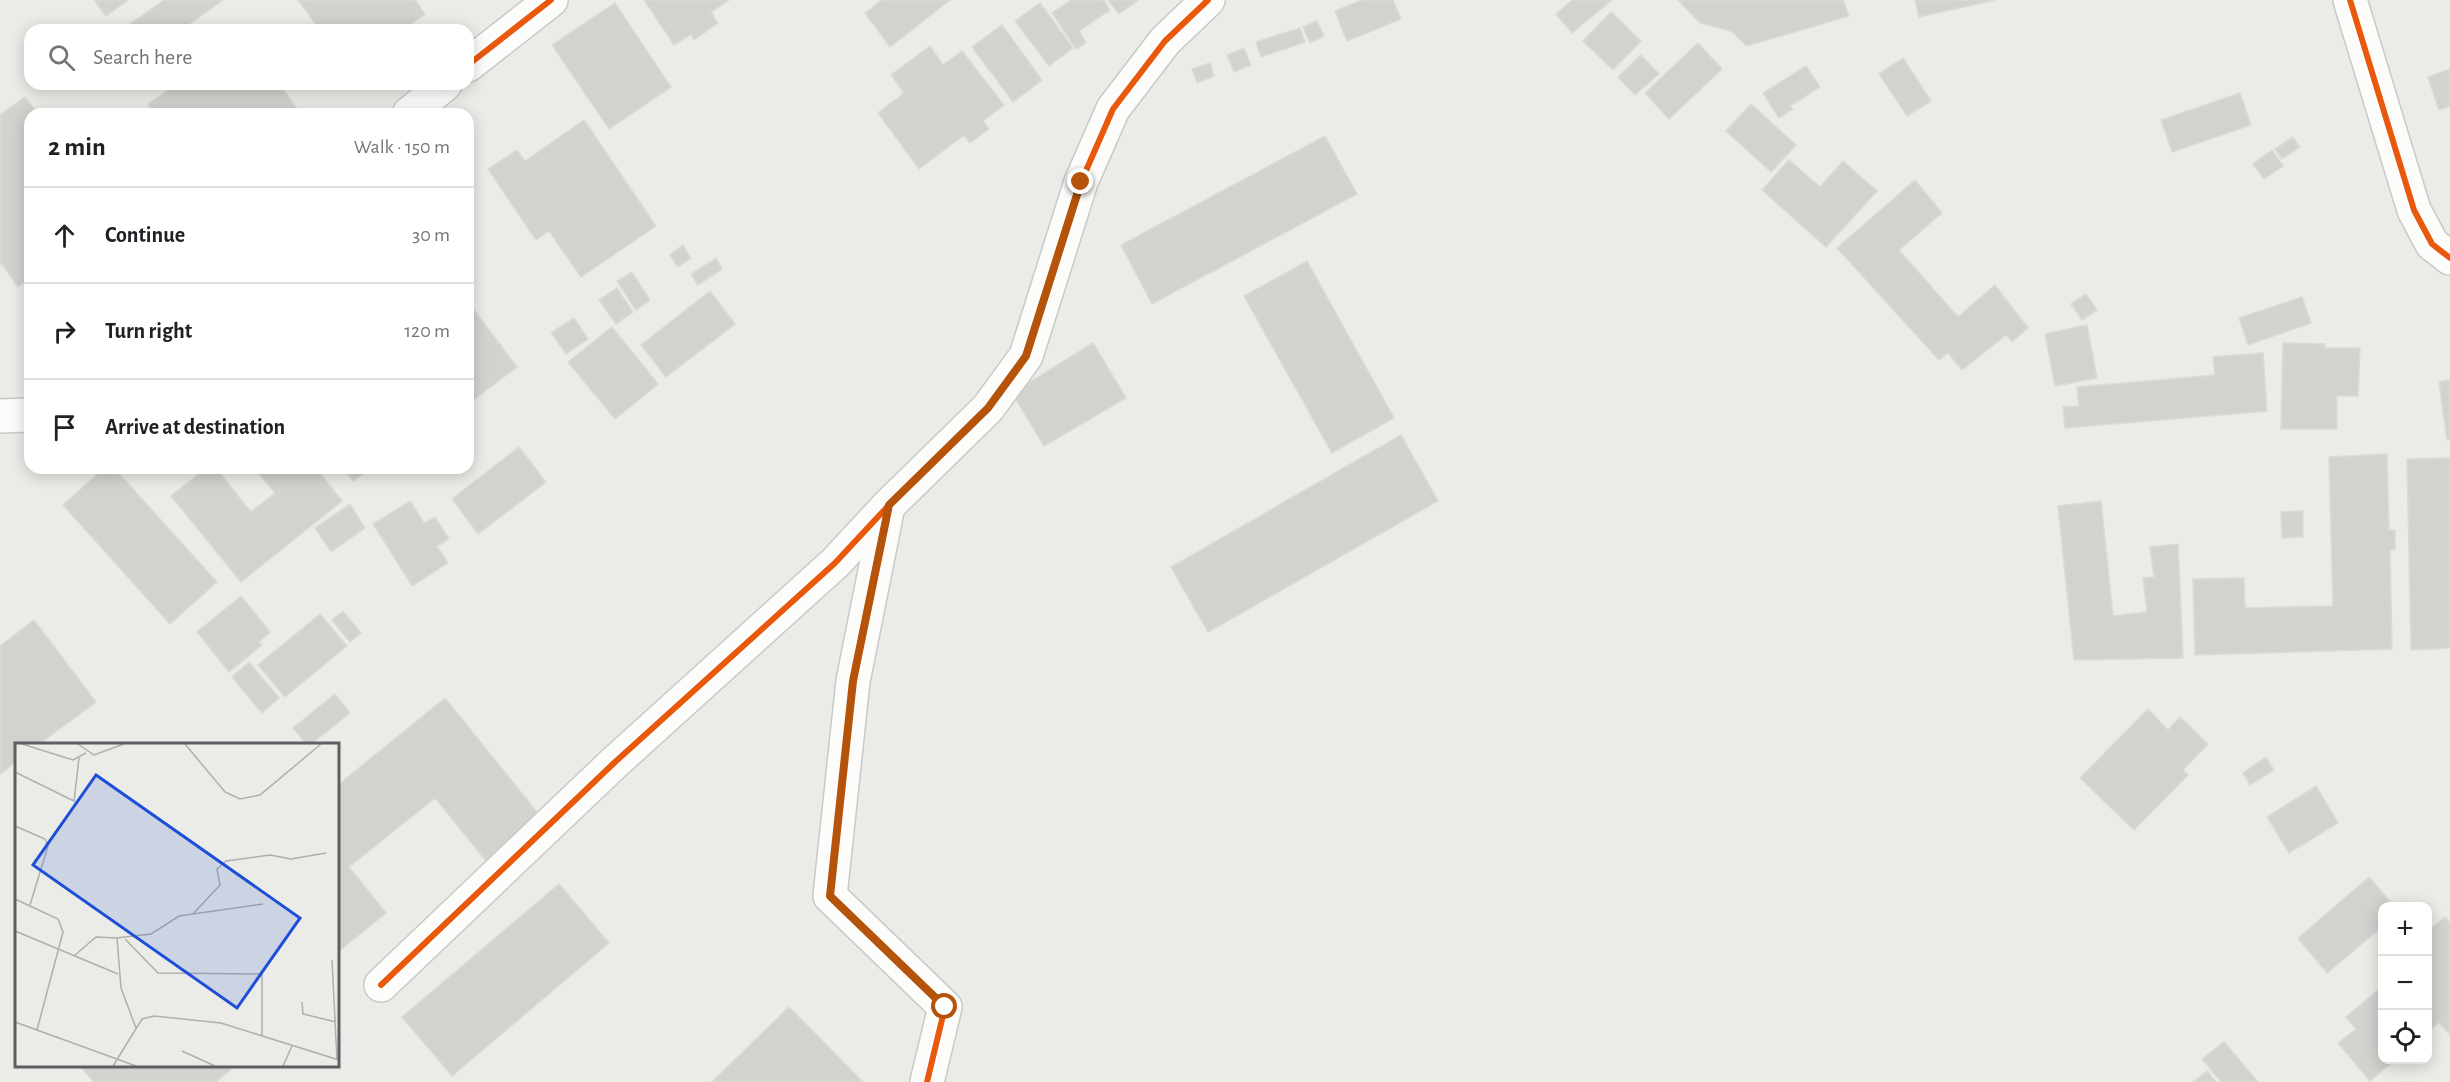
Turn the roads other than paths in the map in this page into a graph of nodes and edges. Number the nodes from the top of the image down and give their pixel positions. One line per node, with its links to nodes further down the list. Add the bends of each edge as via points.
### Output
1 (551, 0): 4 (street)
2 (1208, 0): 10 (street, via 1165,41 1113,109 1081,182 1026,356 988,408)
3 (2350, 0): 7 (street, via 2414,210 2432,244)
4 (474, 60)
5 (438, 90): 6 (street)
6 (416, 108)
7 (2450, 258)
8 (24, 415): 9 (street)
9 (0, 416)
10 (889, 505): 11 (street, via 835,563 614,763); 12 (street, via 853,681 830,896 945,1007)
11 (381, 985)
12 (927, 1082)

